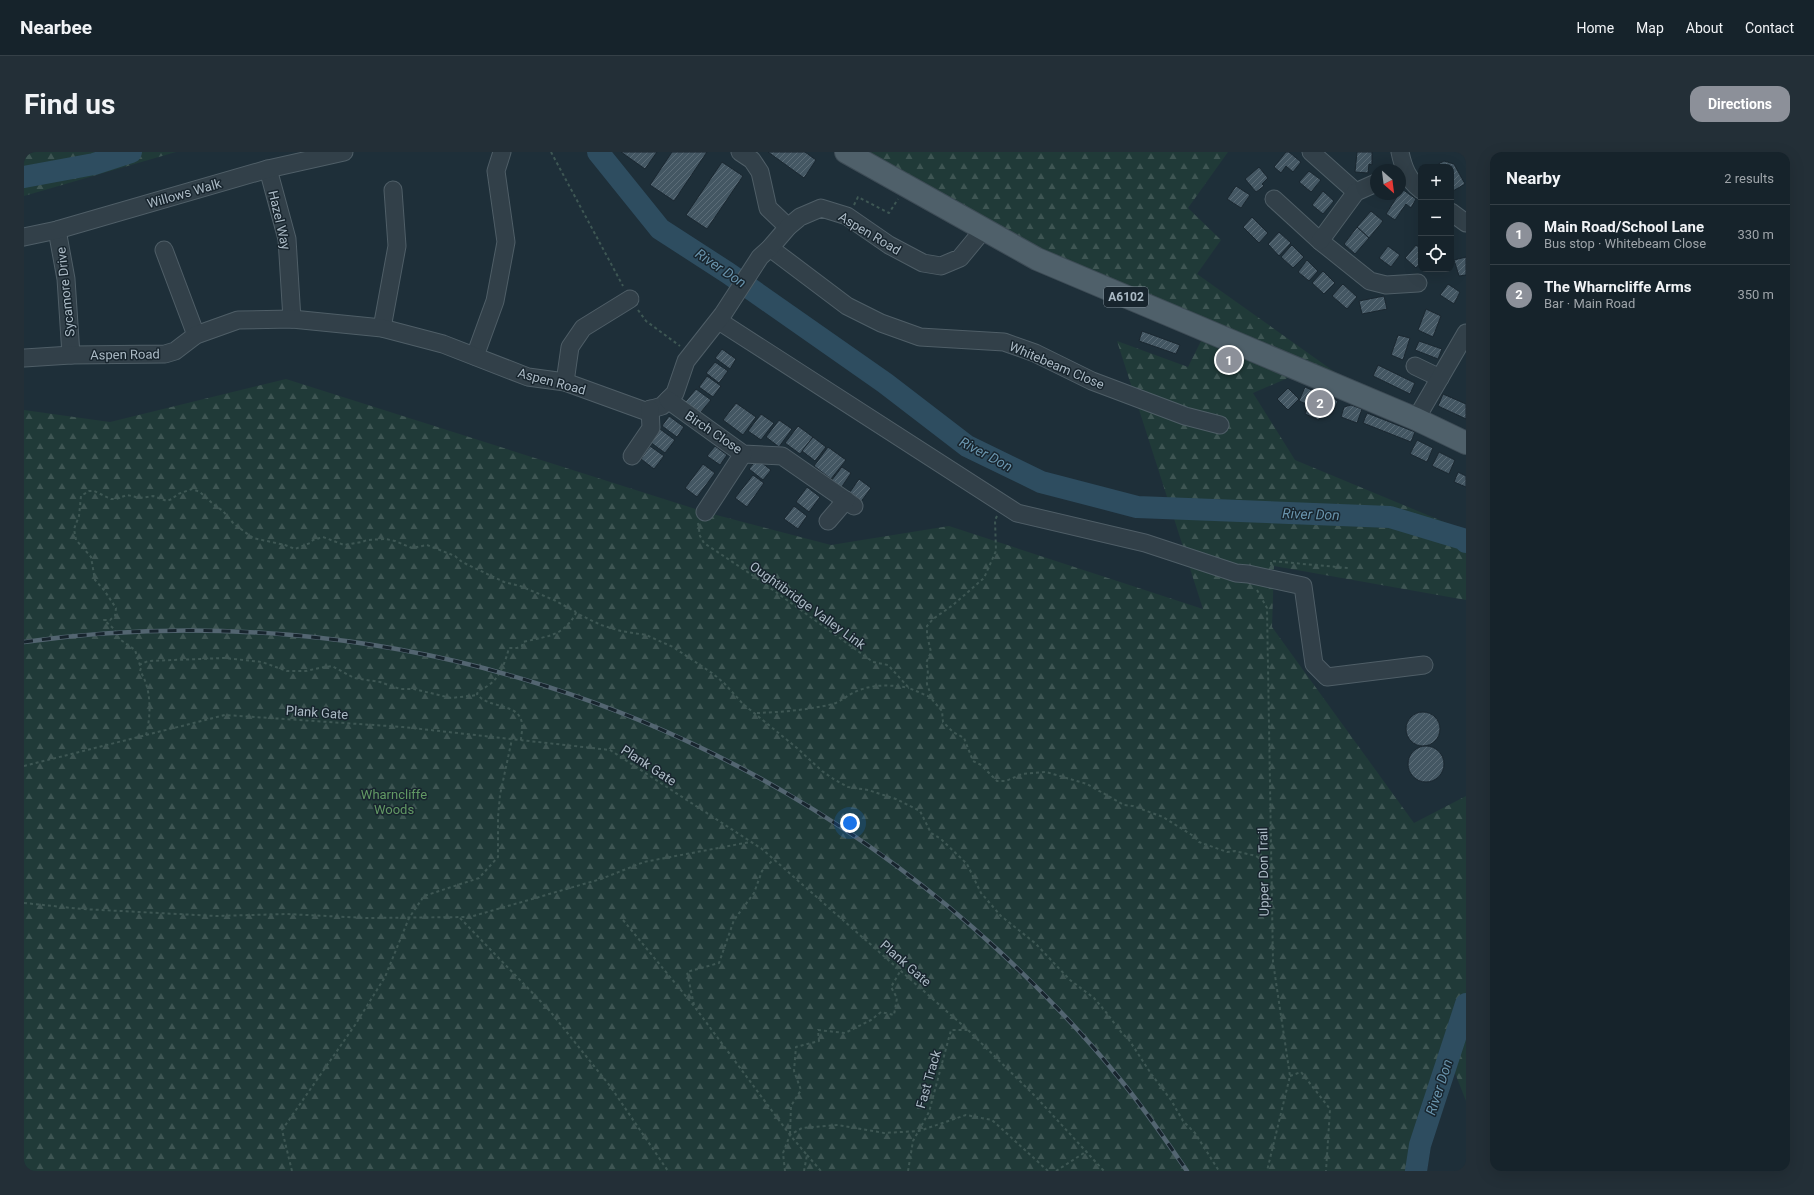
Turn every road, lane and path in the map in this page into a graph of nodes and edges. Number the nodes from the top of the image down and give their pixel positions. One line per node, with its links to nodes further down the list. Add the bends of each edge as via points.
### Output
1 (344, 152): 9 (street, Willows Walk)
2 (502, 152): 36 (street, via 496,171 506,242 495,301)
3 (550, 152): 28 (path)
4 (740, 152): 20 (street, via 752,160 760,172 768,208)
5 (846, 152): 11 (main road, A6102)
6 (1311, 152): 15 (street)
7 (1400, 152): 8 (street)
8 (1401, 164)
9 (268, 169): 22 (street, Willows Walk); 30 (street, Hazel Way, via 287,239)
10 (1406, 175): 13 (street)
11 (907, 186): 16 (path, via 889,213); 21 (main road, A6102)
12 (1370, 186): 15 (street)
13 (1418, 188)
14 (392, 190): 31 (street, via 397,246)
15 (1356, 192): 24 (street)
16 (858, 197)
17 (1274, 199): 24 (street)
18 (1454, 214): 19 (street)
19 (1466, 223)
20 (788, 227): 21 (street, Aspen Road, via 800,217 821,208 847,216 889,245 923,263 941,266 960,258); 26 (street, Aspen Road)
21 (984, 229): 43 (main road, A6102, via 1037,259)
22 (57, 230): 23 (street, Willows Walk); 35 (street, Sycamore Drive, via 66,279)
23 (24, 237)
24 (1320, 241): 27 (street, via 1370,280 1386,285)
25 (164, 250): 33 (street, via 170,288)
26 (765, 253): 29 (street, Aspen Road); 44 (street, Whitebeam Close, via 847,306 881,323 920,337 1004,342 1035,353 1092,381 1185,416)
27 (1418, 283)
28 (630, 299): 34 (path, via 646,321); 40 (street, via 583,328 570,347)
29 (721, 318): 34 (street, Aspen Road); 48 (street)
30 (292, 319): 31 (street, Aspen Road); 33 (street, Aspen Road, via 238,320)
31 (382, 328): 36 (street, Aspen Road, via 443,344)
32 (1466, 333): 39 (street)
33 (196, 335): 35 (street, Aspen Road, via 175,351 165,354)
34 (691, 354): 41 (street, Aspen Road, via 675,393)
35 (70, 355): 37 (street, Aspen Road)
36 (475, 356): 40 (street, Aspen Road, via 528,377)
37 (24, 358)
38 (1415, 366): 39 (street)
39 (1440, 378): 43 (street)
40 (564, 382): 42 (street, Aspen Road, via 632,407 645,411)
41 (668, 400): 42 (street, via 662,406); 46 (street, Birch Close)
42 (650, 409): 47 (street, via 651,428)
43 (1416, 419): 45 (main road, A6102)
44 (1220, 425)
45 (1466, 443)
46 (743, 454): 49 (street); 50 (street, Birch Close, via 782,456 850,503)
47 (632, 456)
48 (1004, 505): 52 (street, via 1017,513 1145,543 1236,573); 59 (path, via 995,520 996,551 984,578 933,619 928,626 927,635 931,652 926,663 929,671 927,684)
49 (705, 512): 57 (path, Oughtibridge Valley Link, via 698,525 704,543 752,574 873,662 888,665)
50 (828, 521)
51 (1348, 568): 53 (path, via 1271,561)
52 (1248, 574): 53 (street); 67 (path, Upper Don Trail, via 1267,608)
53 (1269, 578): 56 (street, via 1303,586 1314,664 1327,677)
54 (582, 616): 55 (path, via 554,600 504,582 462,562 455,556 427,545 412,548 386,539 344,545 323,537 295,549 253,538 200,492 192,489 167,501 153,496 140,498 127,495 111,499 89,491 81,496 79,516 74,529 76,540 91,558 95,580 116,608 115,616 110,620 104,620 118,638 135,650); 58 (path, via 576,613 562,632 523,642 522,646 517,648 509,648 498,677 486,688 479,690); 60 (path, via 621,631 646,635 673,647 712,673)
55 (139, 665): 58 (path, via 148,661 225,658 262,662 286,671 306,671 332,666 354,678 380,682 400,689 414,689 451,698); 61 (path, via 145,679 151,709)
56 (1424, 665)
57 (909, 688): 59 (path, Oughtibridge Valley Link); 60 (path, via 876,686 862,689 835,703 781,712)
58 (478, 695): 63 (path, via 485,702 506,707 517,714 522,723)
59 (930, 697): 67 (path, via 942,711 943,722 964,738 973,761 981,765 997,781 1006,781 1022,774 1046,772 1087,784 1124,805 1163,818 1199,842 1228,852 1256,856)
60 (755, 713): 89 (path, via 840,784 910,804 920,811 931,833 965,862 972,871 981,893 1001,916 1035,943 1070,980 1094,998 1106,1011 1171,1100 1183,1121 1195,1133)
61 (146, 735): 62 (path, Plank Gate, via 225,715 403,727); 64 (path, Plank Gate)
62 (512, 739): 63 (path, Plank Gate); 70 (path, via 500,796 498,857 479,878 424,896)
63 (521, 740): 65 (path, Plank Gate, via 610,750)
64 (24, 766)
65 (751, 842): 66 (path, Plank Gate); 69 (path, via 644,862 601,879 470,917)
66 (774, 859): 72 (path, Plank Gate); 73 (path, via 762,871 754,893 734,920 719,963 687,972)
67 (1272, 866): 75 (path, Upper Don Trail, via 1273,962)
68 (24, 904): 70 (path, via 216,916 286,914)
69 (459, 917): 70 (path); 81 (path, via 549,1010 610,1086)
70 (409, 918): 80 (path, via 385,977 282,1130)
71 (623, 920): 73 (path)
72 (901, 970): 74 (path, Plank Gate); 77 (path, via 891,987 897,998 894,1015 881,1012 845,1033 818,1030 819,1041 796,1047 794,1071 800,1090 791,1106)
73 (694, 1006): 77 (path)
74 (968, 1030): 76 (path, Fast Track, via 951,1030 930,1112); 78 (path, Plank Gate)
75 (1290, 1076): 90 (path, Upper Don Trail); 91 (path, via 1301,1072 1330,1109)
76 (919, 1131): 77 (path, via 884,1133 838,1125 802,1128); 85 (path, Fast Track, via 913,1141); 86 (path, via 966,1115 992,1120)
77 (790, 1135): 79 (path); 82 (path, via 783,1154)
78 (1087, 1151): 87 (path); 88 (path, Plank Gate)
79 (807, 1155): 83 (path); 84 (path)
80 (292, 1171)
81 (668, 1171)
82 (784, 1171)
83 (804, 1171)
84 (821, 1171)
85 (908, 1171)
86 (1048, 1171)
87 (1056, 1171)
88 (1104, 1171)
89 (1219, 1171)
90 (1267, 1171)
91 (1326, 1171)

